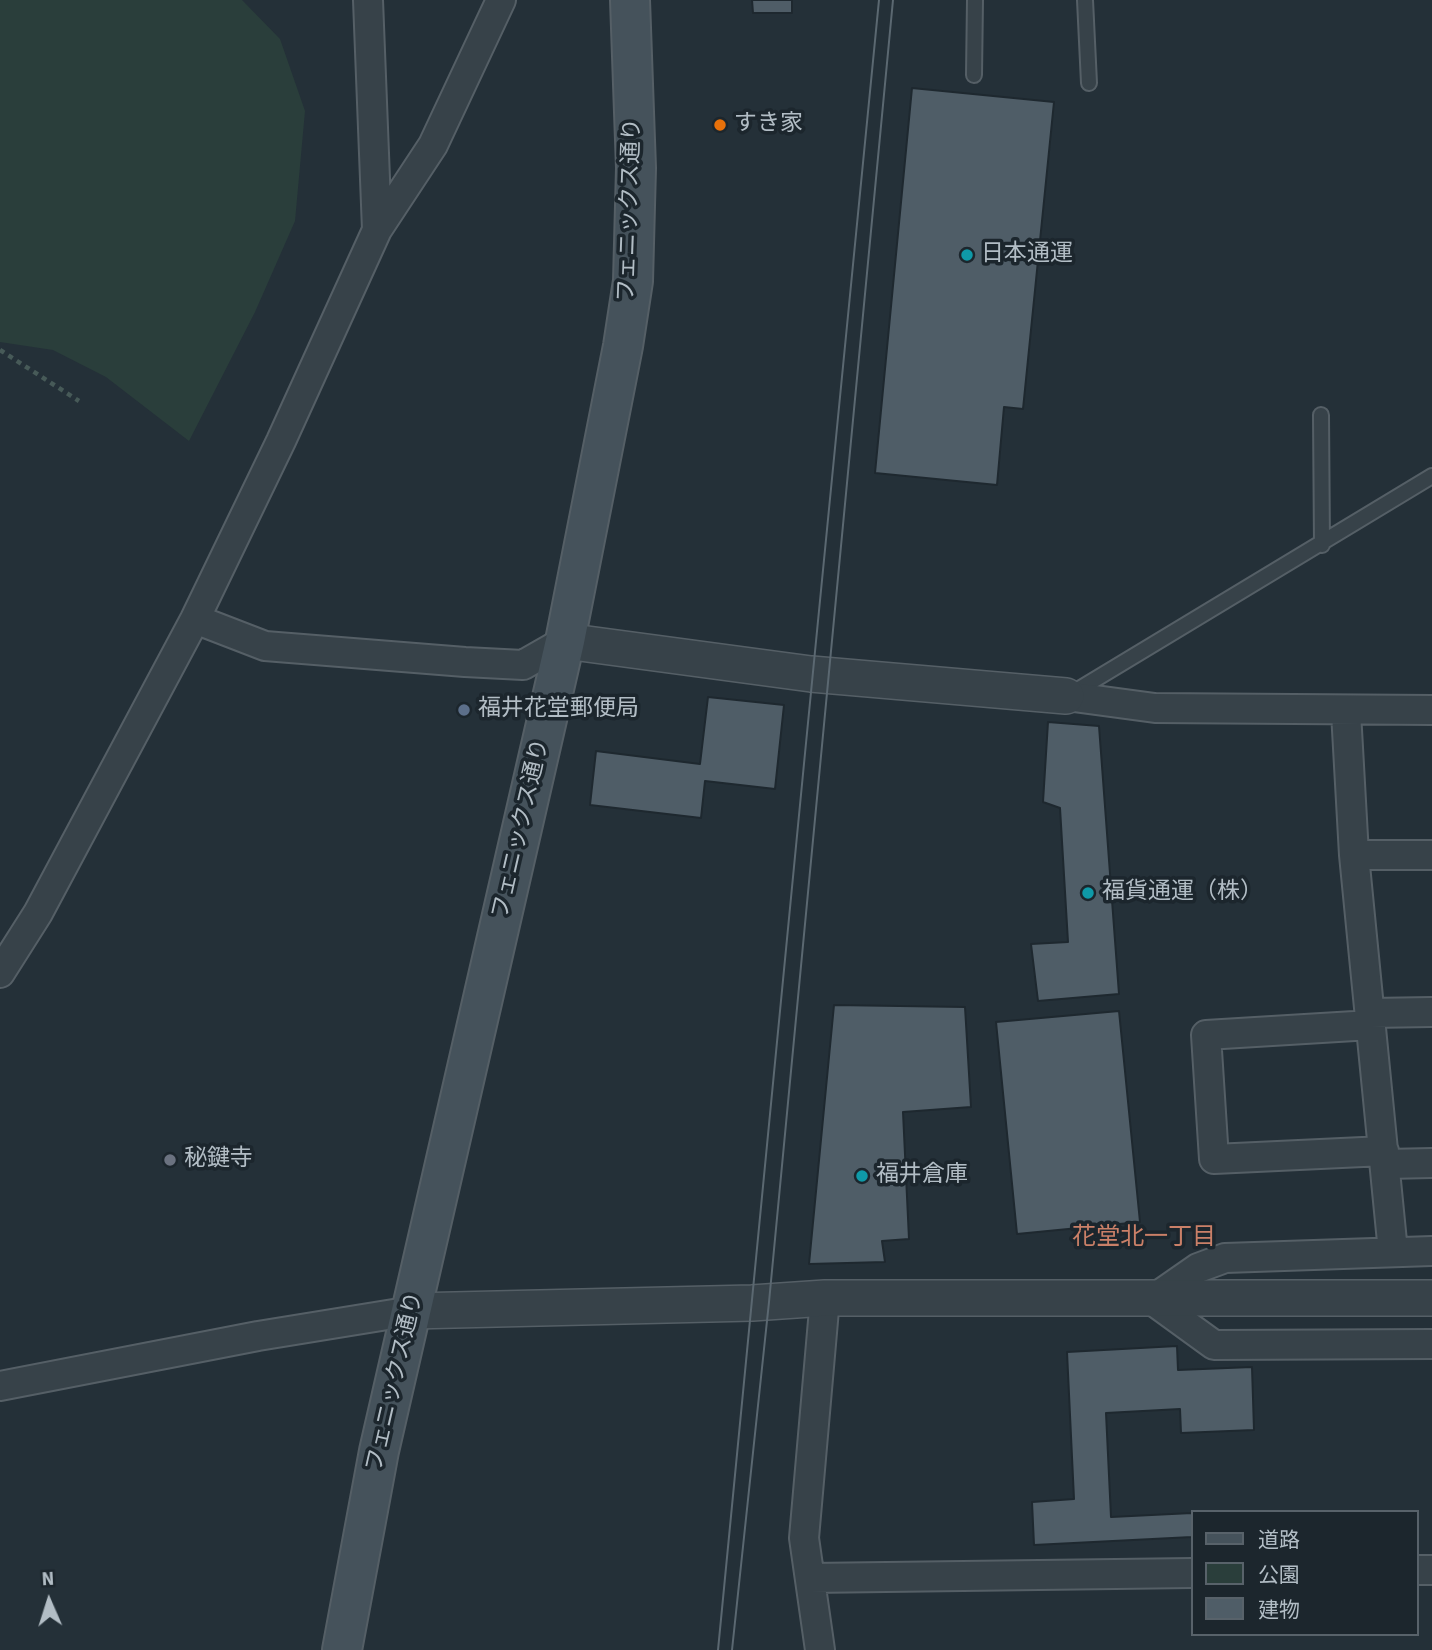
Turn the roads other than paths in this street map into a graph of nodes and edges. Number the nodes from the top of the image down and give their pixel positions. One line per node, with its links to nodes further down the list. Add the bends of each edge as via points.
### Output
1 (368, 0): 8 (street)
2 (501, 0): 8 (street, via 433,145)
3 (630, 0): 13 (main road, フェニックス通り, via 636,169 633,281)
4 (975, 0): 6 (lane)
5 (1086, 0): 7 (lane)
6 (974, 75)
7 (1089, 83)
8 (377, 230): 12 (street)
9 (1321, 415): 11 (lane)
10 (1432, 476): 11 (lane)
11 (1322, 545): 14 (lane)
12 (195, 619): 13 (street, via 265,646 523,665); 19 (street, via 38,913)
13 (565, 640): 14 (street, via 811,674); 29 (main road, フェニックス通り)
14 (1066, 696): 16 (street, via 1155,708)
15 (1432, 710): 16 (street)
16 (1346, 712): 17 (street)
17 (1354, 855): 18 (street); 21 (street)
18 (1432, 855)
19 (0, 973)
20 (1432, 1012): 21 (street)
21 (1371, 1019): 22 (street); 22 (street, via 1206,1035 1214,1159)
22 (1385, 1157): 23 (street); 25 (street)
23 (1432, 1163)
24 (1432, 1251): 25 (street)
25 (1392, 1252): 28 (street, via 1225,1258 1198,1268)
26 (825, 1298): 28 (street); 29 (street); 33 (street, via 804,1538)
27 (1421, 1298): 28 (street)
28 (1152, 1300): 30 (street, via 1206,1342 1222,1347)
29 (412, 1311): 31 (street); 34 (main road, フェニックス通り, via 379,1451)
30 (1432, 1344)
31 (0, 1386)
32 (1190, 1573): 33 (street)
33 (810, 1578): 35 (street)
34 (342, 1650)
35 (820, 1650)

